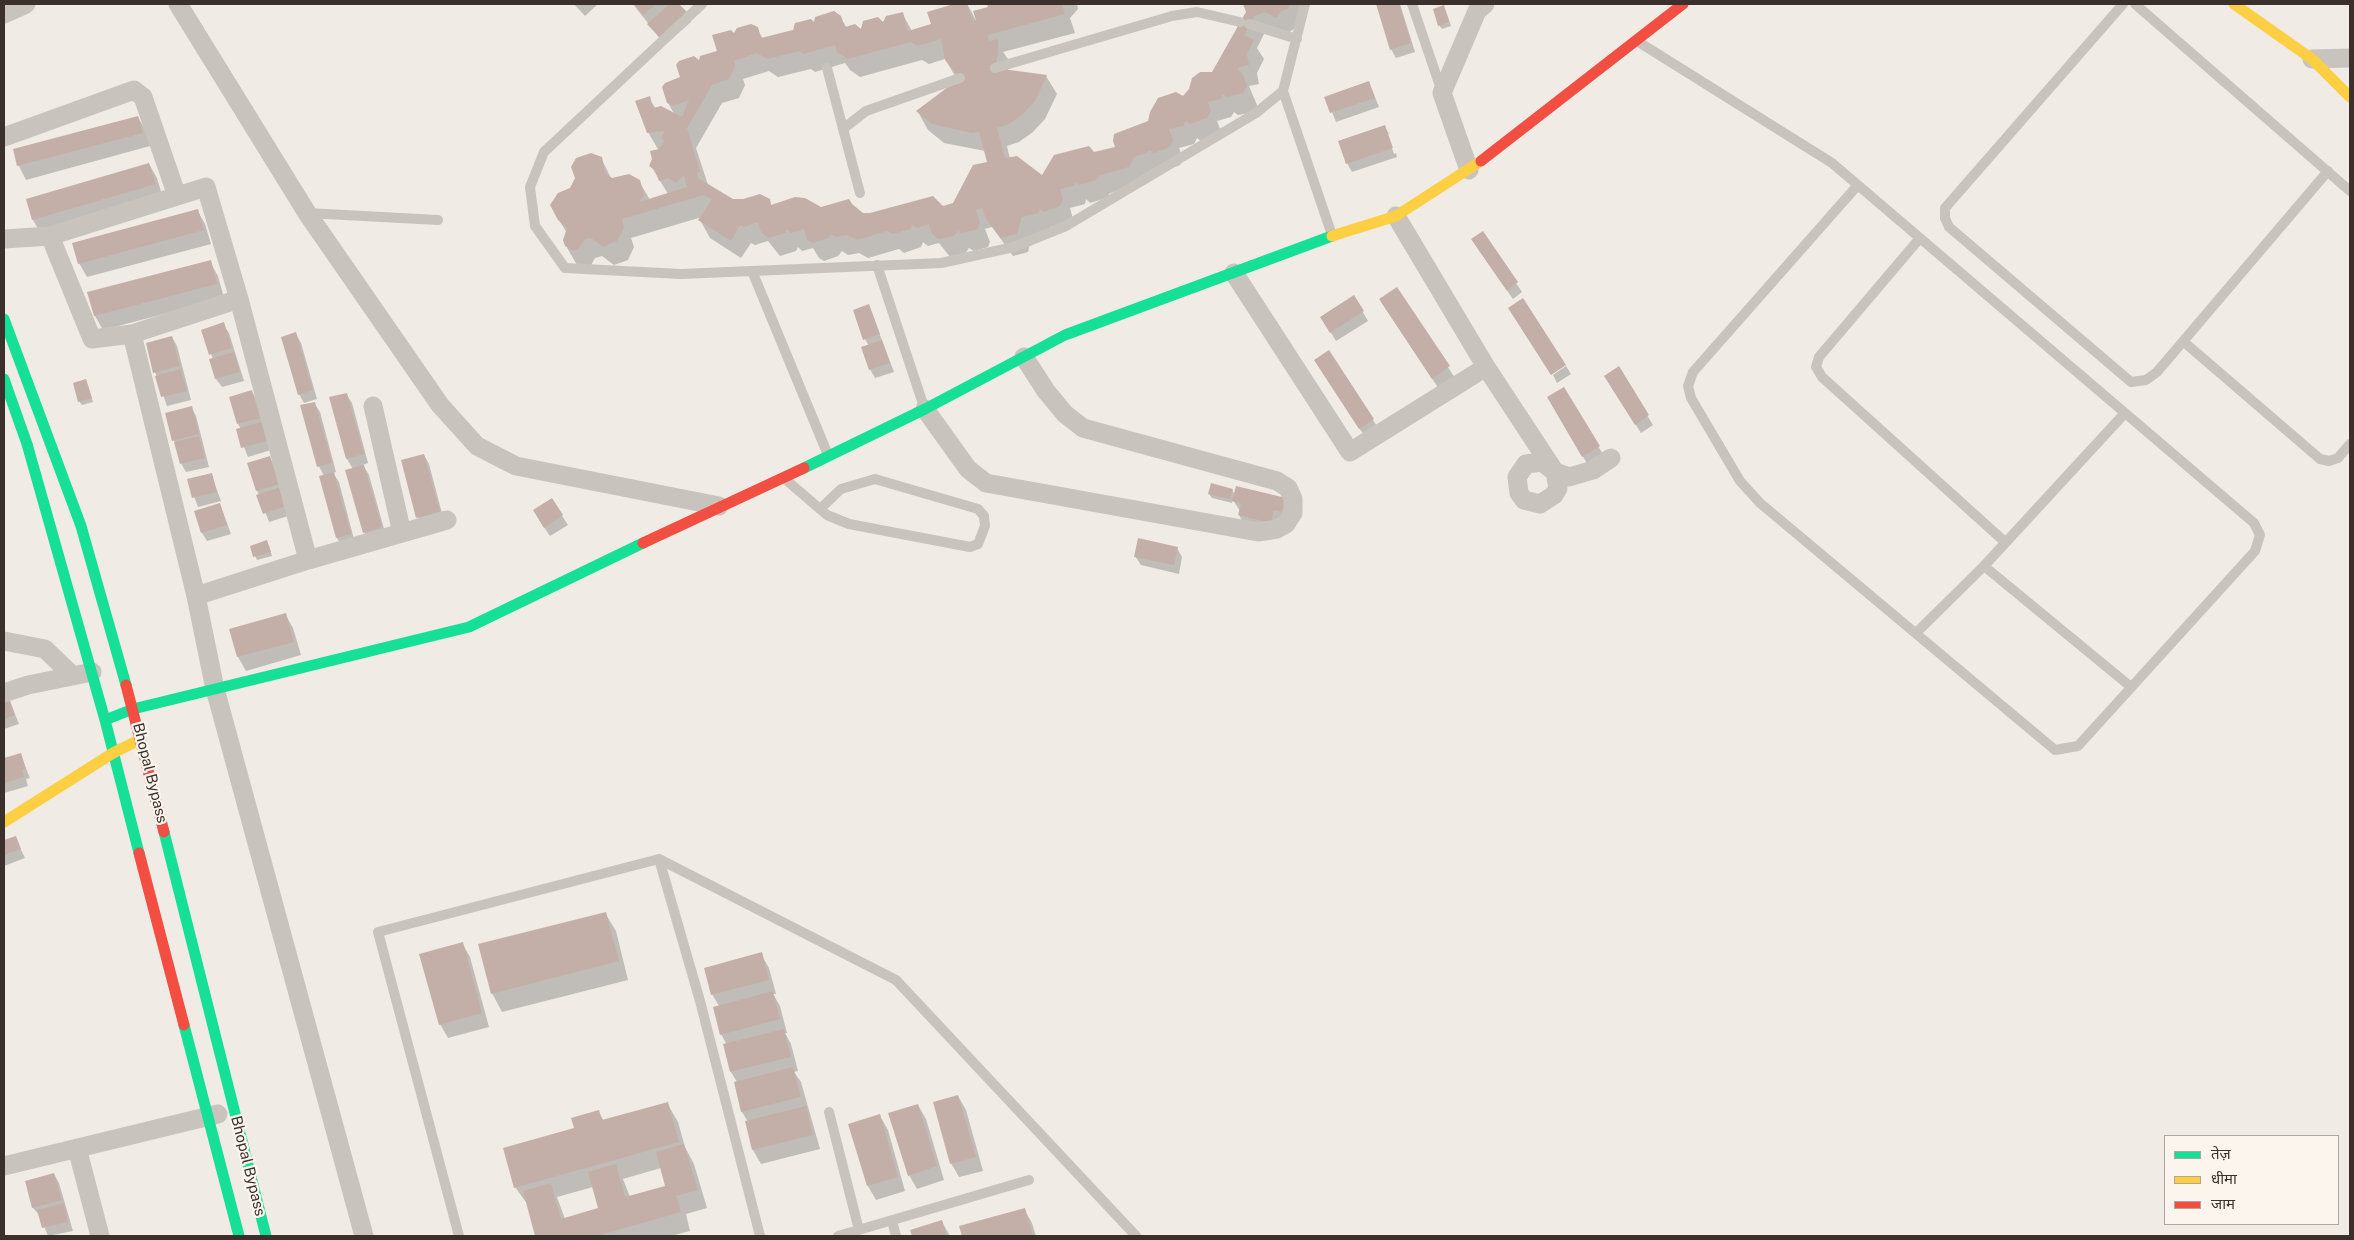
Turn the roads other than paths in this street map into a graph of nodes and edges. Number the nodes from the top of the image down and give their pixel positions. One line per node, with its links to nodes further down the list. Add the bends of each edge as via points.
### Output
1 (26, 4): 11 (street)
2 (178, 4): 30 (street)
3 (702, 4): 38 (lane, via 544,152 530,187 535,226 565,268 680,274)
4 (1305, 4): 12 (lane)
5 (1412, 4): 20 (lane)
6 (1485, 4): 20 (street, via 1477,11)
7 (1683, 4): 13 (street)
8 (2123, 4): 43 (lane, via 1945,208 1945,218 1948,227 2131,382 2146,380 2157,372)
9 (2135, 4): 25 (lane)
10 (2234, 4): 15 (street)
11 (4, 14)
12 (1297, 39): 17 (lane, via 1197,12 1172,16); 19 (lane)
13 (1636, 40): 24 (street); 26 (lane, via 1832,163)
14 (2350, 58): 15 (street)
15 (2312, 59): 21 (street)
16 (827, 68): 22 (lane)
17 (995, 68)
18 (960, 78): 22 (lane, via 866,111)
19 (1283, 91): 34 (lane); 37 (lane, via 1256,113 1066,226 1014,247 950,261)
20 (1442, 93): 24 (street)
21 (2350, 97)
22 (843, 129): 28 (lane)
23 (4, 137): 29 (street, via 134,90 143,97)
24 (1469, 170): 31 (street)
25 (2328, 171): 27 (lane); 43 (lane)
26 (1858, 186): 35 (lane); 62 (lane, via 1693,372 1688,386 1691,398 1740,481 1760,502)
27 (2350, 191)
28 (860, 193)
29 (176, 196): 33 (street); 40 (street, via 206,187)
30 (306, 213): 32 (lane); 54 (street, via 440,405 477,446 516,466)
31 (1396, 216): 34 (street); 45 (street)
32 (438, 220)
33 (50, 236): 36 (street); 42 (street, via 92,340)
34 (1332, 236): 39 (street)
35 (1920, 238): 49 (lane); 58 (lane, via 1818,357 1816,367 1822,377)
36 (4, 239)
37 (877, 265): 38 (lane); 48 (lane)
38 (752, 271): 51 (lane)
39 (1234, 273): 44 (street, via 1065,336); 45 (street, via 1350,452)
40 (239, 299): 42 (street); 59 (street)
41 (4, 319): 69 (street, Bhopal Bypass, via 81,526)
42 (132, 334): 61 (street)
43 (2184, 342): 50 (lane, via 2320,459 2338,458)
44 (1024, 357): 48 (street); 48 (street, via 1065,414 1083,428 1277,481 1288,488 1294,499 1293,513 1286,524 1277,529 1258,532 986,483 968,469)
45 (1486, 368): 52 (street, via 1555,472 1575,476 1593,470)
46 (4, 379): 64 (street, Bhopal Bypass, via 27,444)
47 (373, 406): 57 (street)
48 (925, 409): 51 (street)
49 (2125, 413): 58 (lane); 66 (lane, via 2254,523 2260,535 2255,551)
50 (2350, 444)
51 (828, 456): 53 (street)
52 (1611, 458)
53 (784, 478): 54 (street); 55 (lane)
54 (719, 506): 67 (street, via 469,627)
55 (820, 509): 55 (lane, via 849,524 970,548 978,544 985,526 984,516 978,509 875,479 841,489)
56 (447, 520): 57 (street)
57 (402, 533): 59 (street)
58 (2005, 542): 60 (lane)
59 (308, 560): 61 (street)
60 (1984, 566): 62 (lane); 66 (lane)
61 (196, 596): 67 (street)
62 (1916, 633): 66 (lane, via 2055,750 2078,746)
63 (4, 641): 65 (street, via 45,649)
64 (92, 672): 65 (street); 70 (street, Bhopal Bypass)
65 (73, 676): 68 (street)
66 (2131, 687)
67 (215, 689): 69 (street); 86 (street)
68 (4, 693)
69 (133, 709): 70 (street); 71 (street, Bhopal Bypass)
70 (105, 720): 72 (street, Bhopal Bypass)
71 (141, 739): 72 (street); 75 (street, Bhopal Bypass)
72 (113, 753): 73 (street); 77 (street, Bhopal Bypass)
73 (4, 822)
74 (659, 859): 87 (lane, via 378,932); 88 (lane, via 700,1001); 91 (lane, via 896,980)
75 (234, 1110): 77 (street); 85 (street, Bhopal Bypass)
76 (829, 1112): 82 (lane)
77 (207, 1116): 78 (street); 84 (street, Bhopal Bypass)
78 (77, 1148): 79 (street); 83 (street)
79 (4, 1166)
80 (1029, 1180): 81 (lane)
81 (892, 1221): 82 (lane); 90 (lane)
82 (859, 1230): 89 (lane)
83 (100, 1236)
84 (239, 1236)
85 (266, 1236)
86 (364, 1236)
87 (459, 1236)
88 (760, 1236)
89 (838, 1236)
90 (896, 1236)
91 (1136, 1236)

